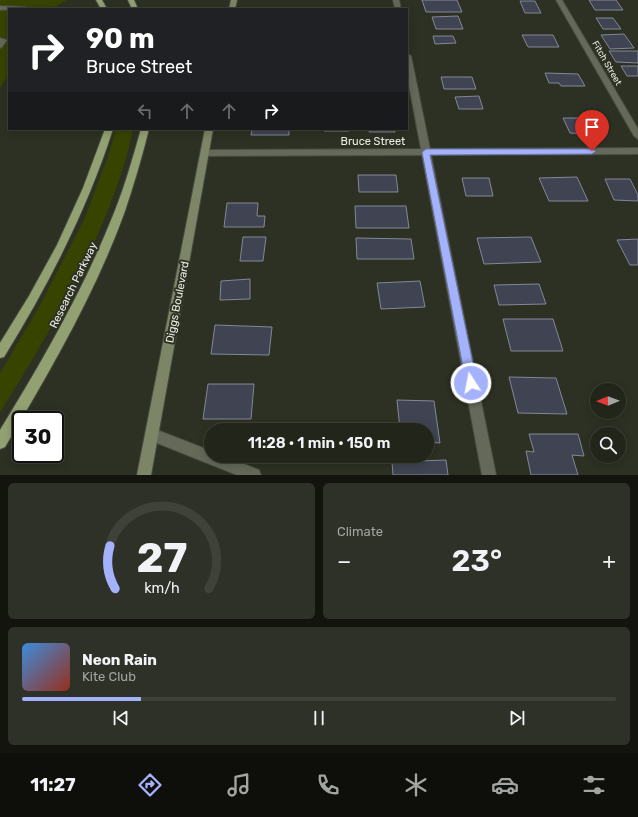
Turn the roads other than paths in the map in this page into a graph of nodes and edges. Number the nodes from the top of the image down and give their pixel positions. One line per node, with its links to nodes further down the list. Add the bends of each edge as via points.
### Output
1 (559, 0): 8 (street, Fitch Street)
2 (8, 34): 3 (lane)
3 (1, 42)
4 (408, 61): 10 (street)
5 (109, 130): 12 (main road, via 86,195 67,236 42,284)
6 (145, 130): 14 (main road, Research Parkway, via 126,195 110,239 87,289 56,348)
7 (210, 130): 11 (street, Diggs Boulevard)
8 (638, 136)
9 (638, 151): 10 (street, Bruce Street)
10 (426, 152): 11 (street, Bruce Street); 17 (street)
11 (205, 153): 13 (street, Diggs Boulevard)
12 (0, 353)
13 (152, 434): 15 (street, Diggs Boulevard); 16 (street)
14 (0, 442)
15 (144, 475)
16 (254, 475)
17 (489, 475)

